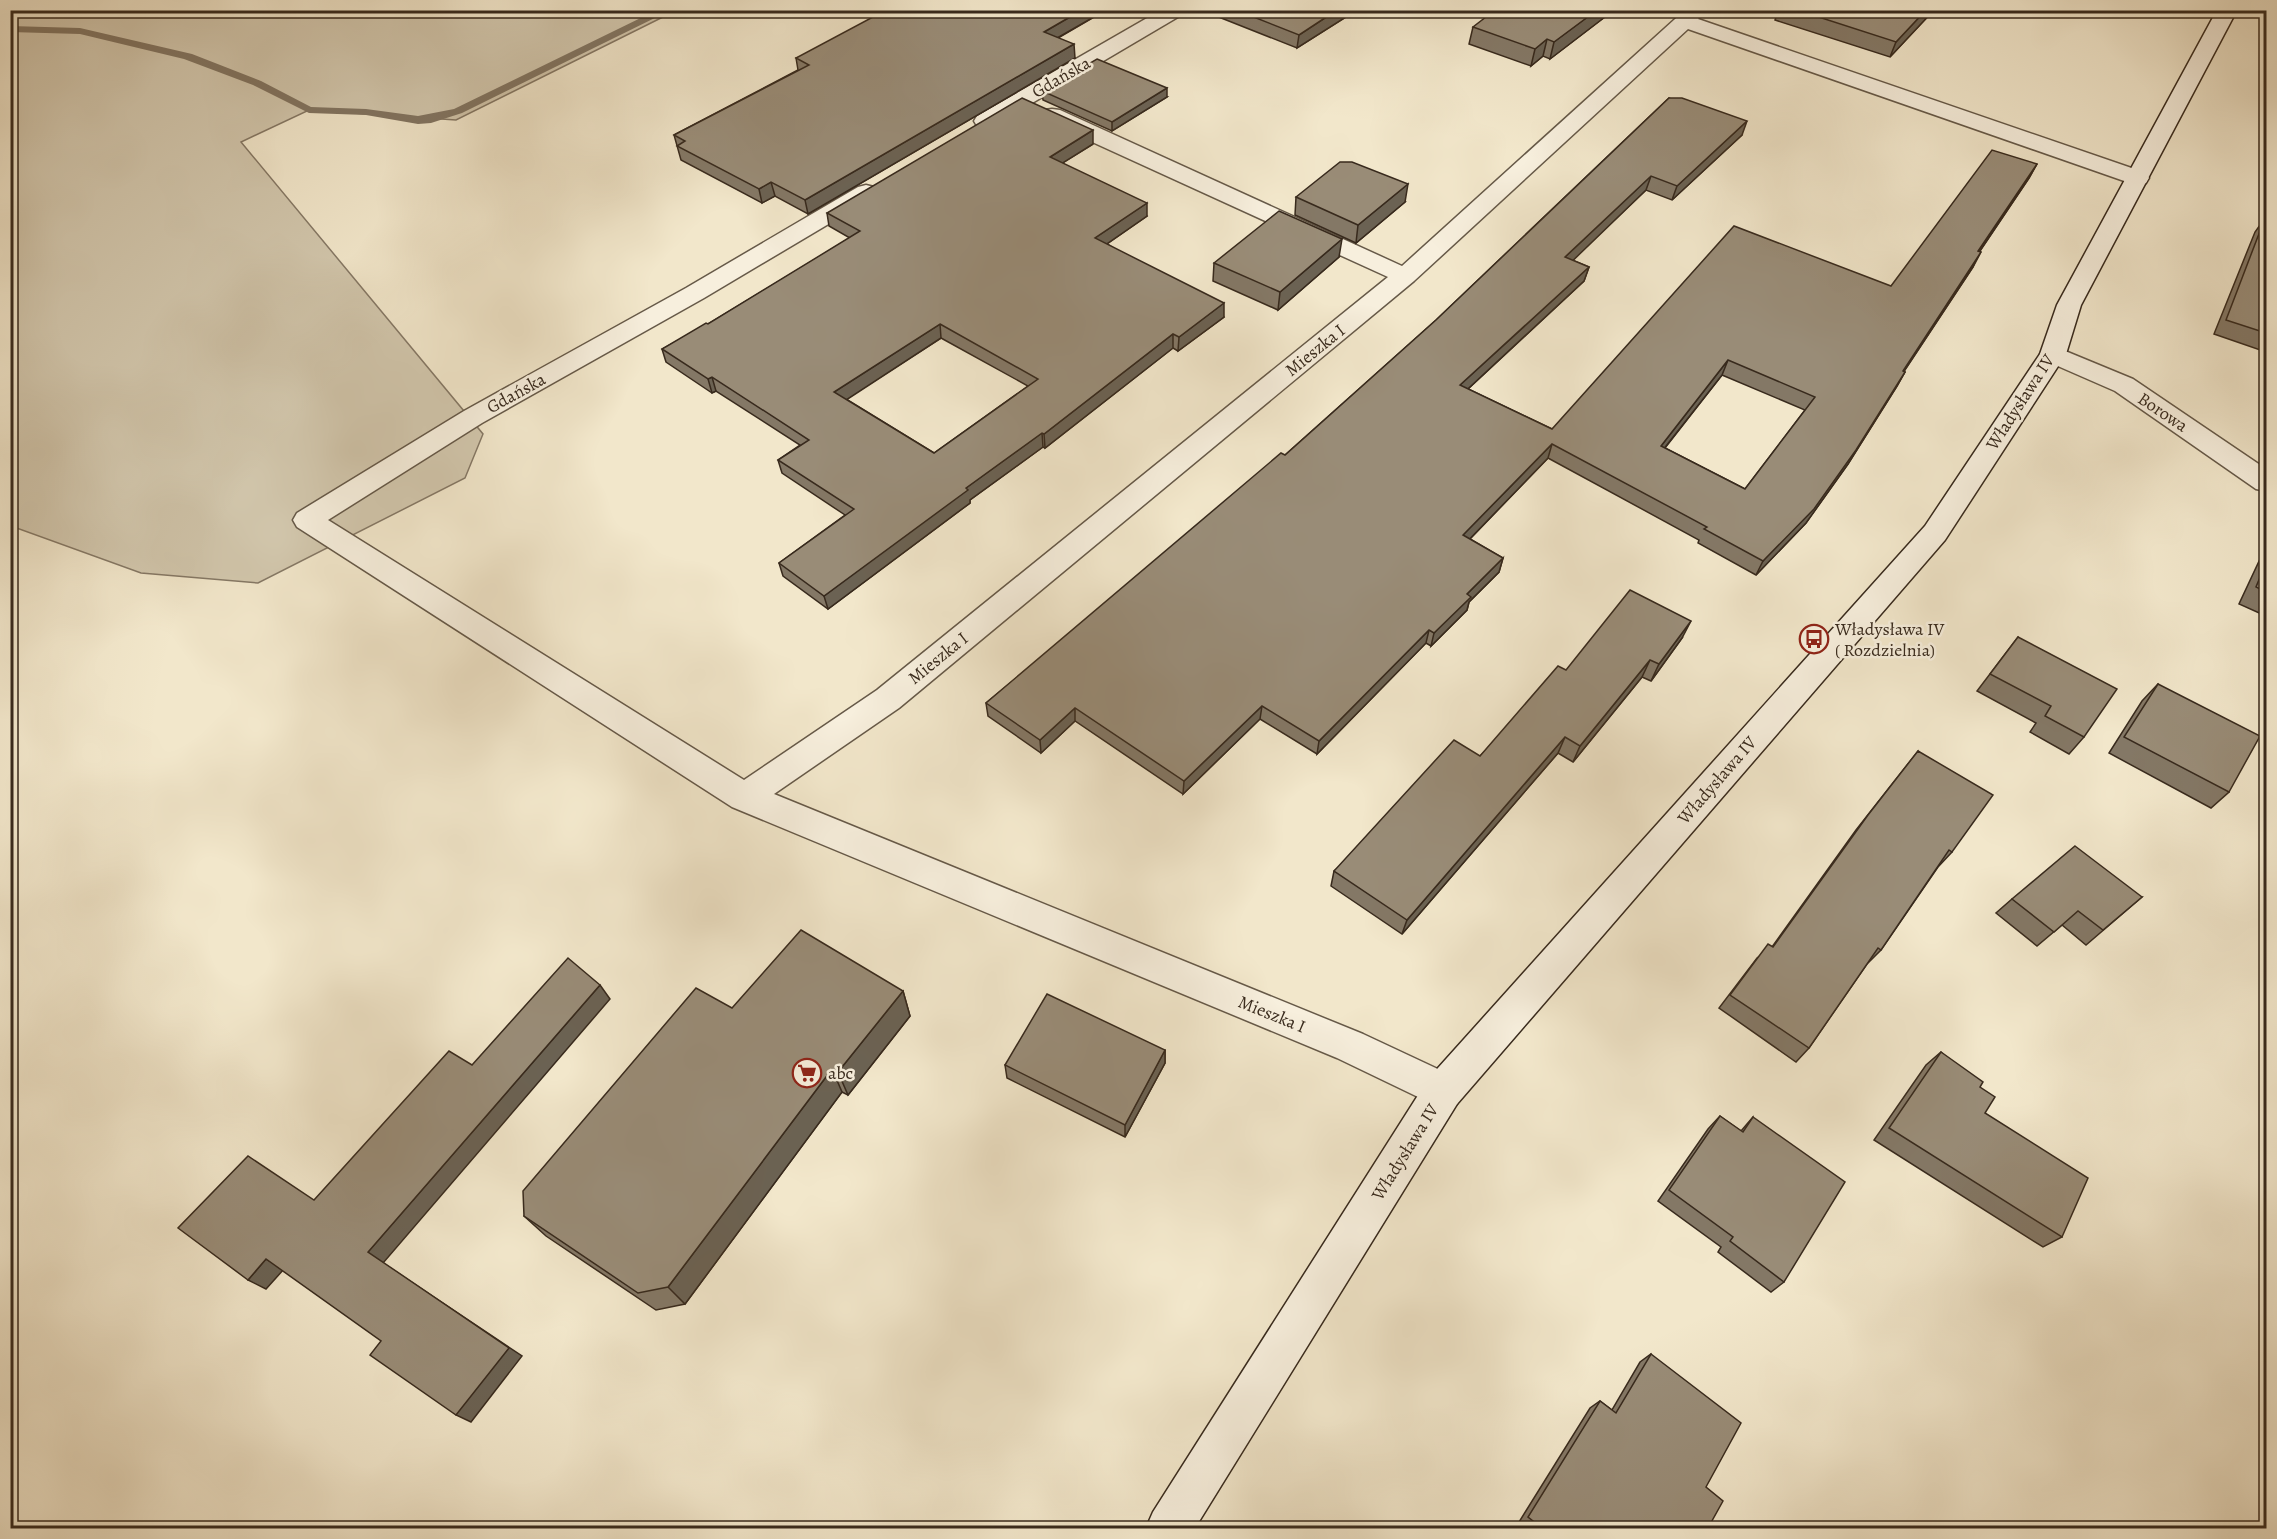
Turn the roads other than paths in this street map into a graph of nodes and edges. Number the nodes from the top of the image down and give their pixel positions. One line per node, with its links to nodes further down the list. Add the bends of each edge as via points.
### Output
1 (1176, 10): 4 (street, Gdańska)
2 (2227, 10): 7 (street, Władysława IV)
3 (1691, 16): 7 (street); 8 (street, Mieszka I)
4 (1020, 100): 5 (street, Gdańska); 8 (street)
5 (959, 136)
6 (888, 178): 11 (street, Gdańska, via 473,417 307,520)
7 (2138, 178): 9 (street, Władysława IV, via 2069,305)
8 (1405, 276): 11 (street, Mieszka I, via 888,699)
9 (2053, 354): 10 (street, Borowa, via 2124,385); 12 (street, Władysława IV, via 1935,532)
10 (2266, 482)
11 (744, 797): 12 (street, Mieszka I, via 1350,1046)
12 (1443, 1091): 13 (street, Władysława IV)
13 (1169, 1528)

